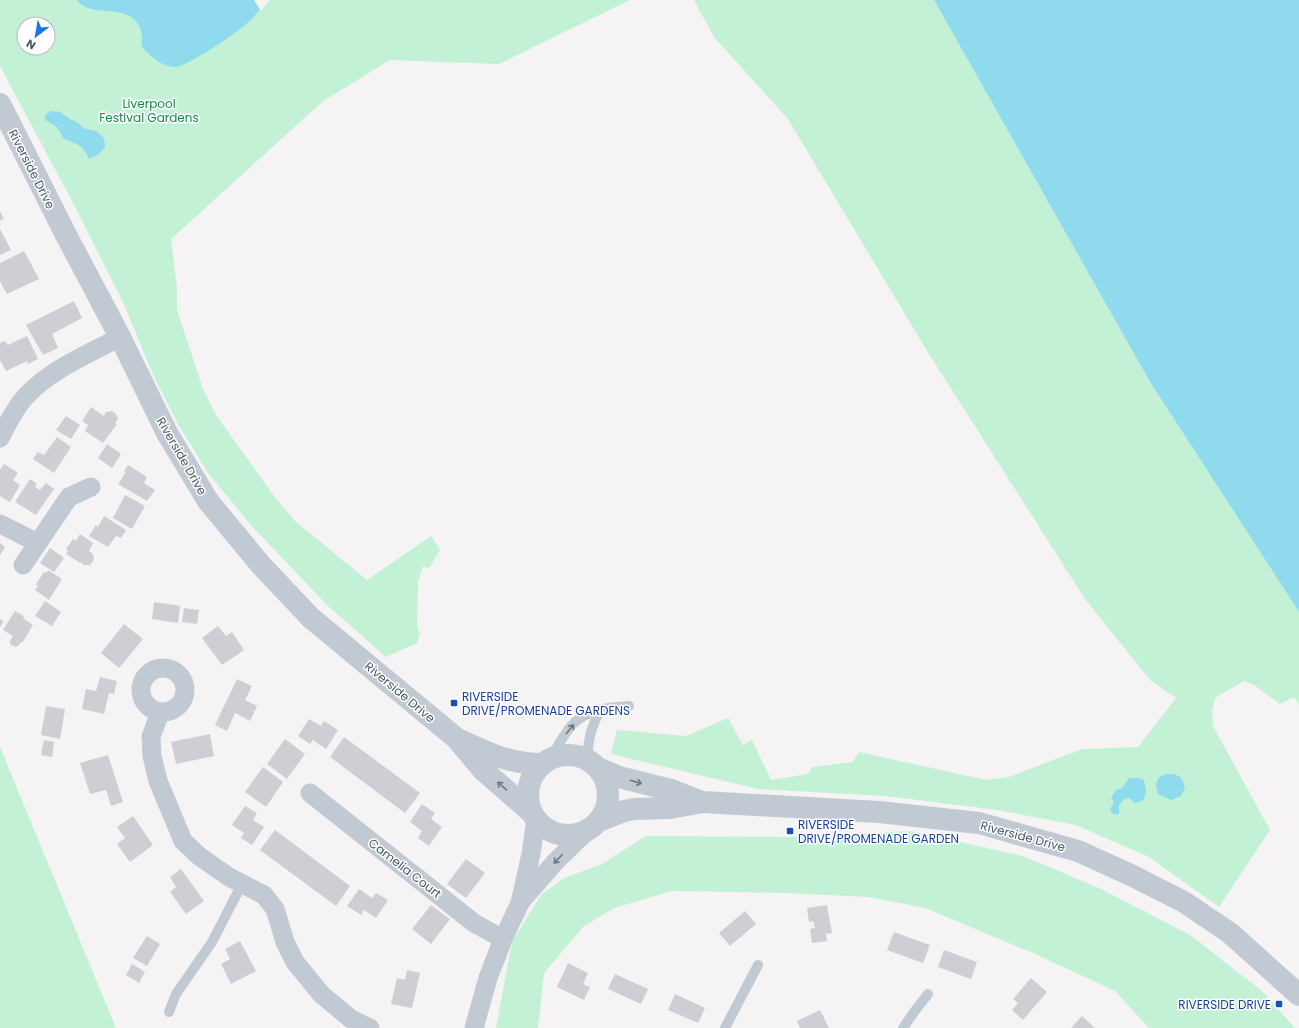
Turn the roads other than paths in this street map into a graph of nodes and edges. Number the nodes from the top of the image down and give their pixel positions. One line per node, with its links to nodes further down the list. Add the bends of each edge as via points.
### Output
1 (0, 104): 2 (street, Riverside Drive)
2 (120, 337): 3 (street, via 42,382 25,397); 11 (street, Riverside Drive, via 167,433 208,501 260,564 311,618)
3 (2, 429)
4 (91, 487): 6 (street, via 69,497)
5 (0, 524): 6 (street)
6 (38, 543): 7 (street)
7 (23, 565)
8 (629, 706): 9 (lane, via 612,706)
9 (600, 710): 12 (lane, one-way to 9, via 572,725 587,714); 13 (lane, via 588,740)
10 (160, 712): 18 (street, via 151,736 152,756 158,781 183,841 198,856)
11 (456, 738): 12 (street, Riverside Drive, via 484,752 516,762); 16 (street, Riverside Drive, one-way to 11, via 483,770)
12 (546, 762): 13 (street, via 562,755 576,755); 16 (street, via 533,774 528,786 528,800)
13 (594, 764): 15 (street, Riverside Drive, one-way to 15, via 619,777 671,790); 17 (street, via 607,781 609,794 607,808)
14 (310, 793): 20 (street, Camelia Court, via 474,923)
15 (703, 802): 17 (street, Riverside Drive, via 670,808 629,810 612,815); 23 (street, Riverside Drive, via 879,812 979,823 1078,851 1184,902 1230,934)
16 (533, 816): 17 (street, via 546,829 558,835 572,836); 19 (street, via 531,854)
17 (593, 826): 19 (street, one-way to 19, via 556,860)
18 (242, 884): 24 (lane, via 212,942 176,994); 25 (street, via 264,895 275,909 285,942 295,962 321,994 351,1019)
19 (520, 903): 20 (street)
20 (503, 939): 26 (street, via 488,978)
21 (758, 965): 27 (lane)
22 (928, 994): 28 (lane)
23 (1299, 996)
24 (169, 1012)
25 (370, 1028)
26 (474, 1028)
27 (725, 1028)
28 (903, 1028)

